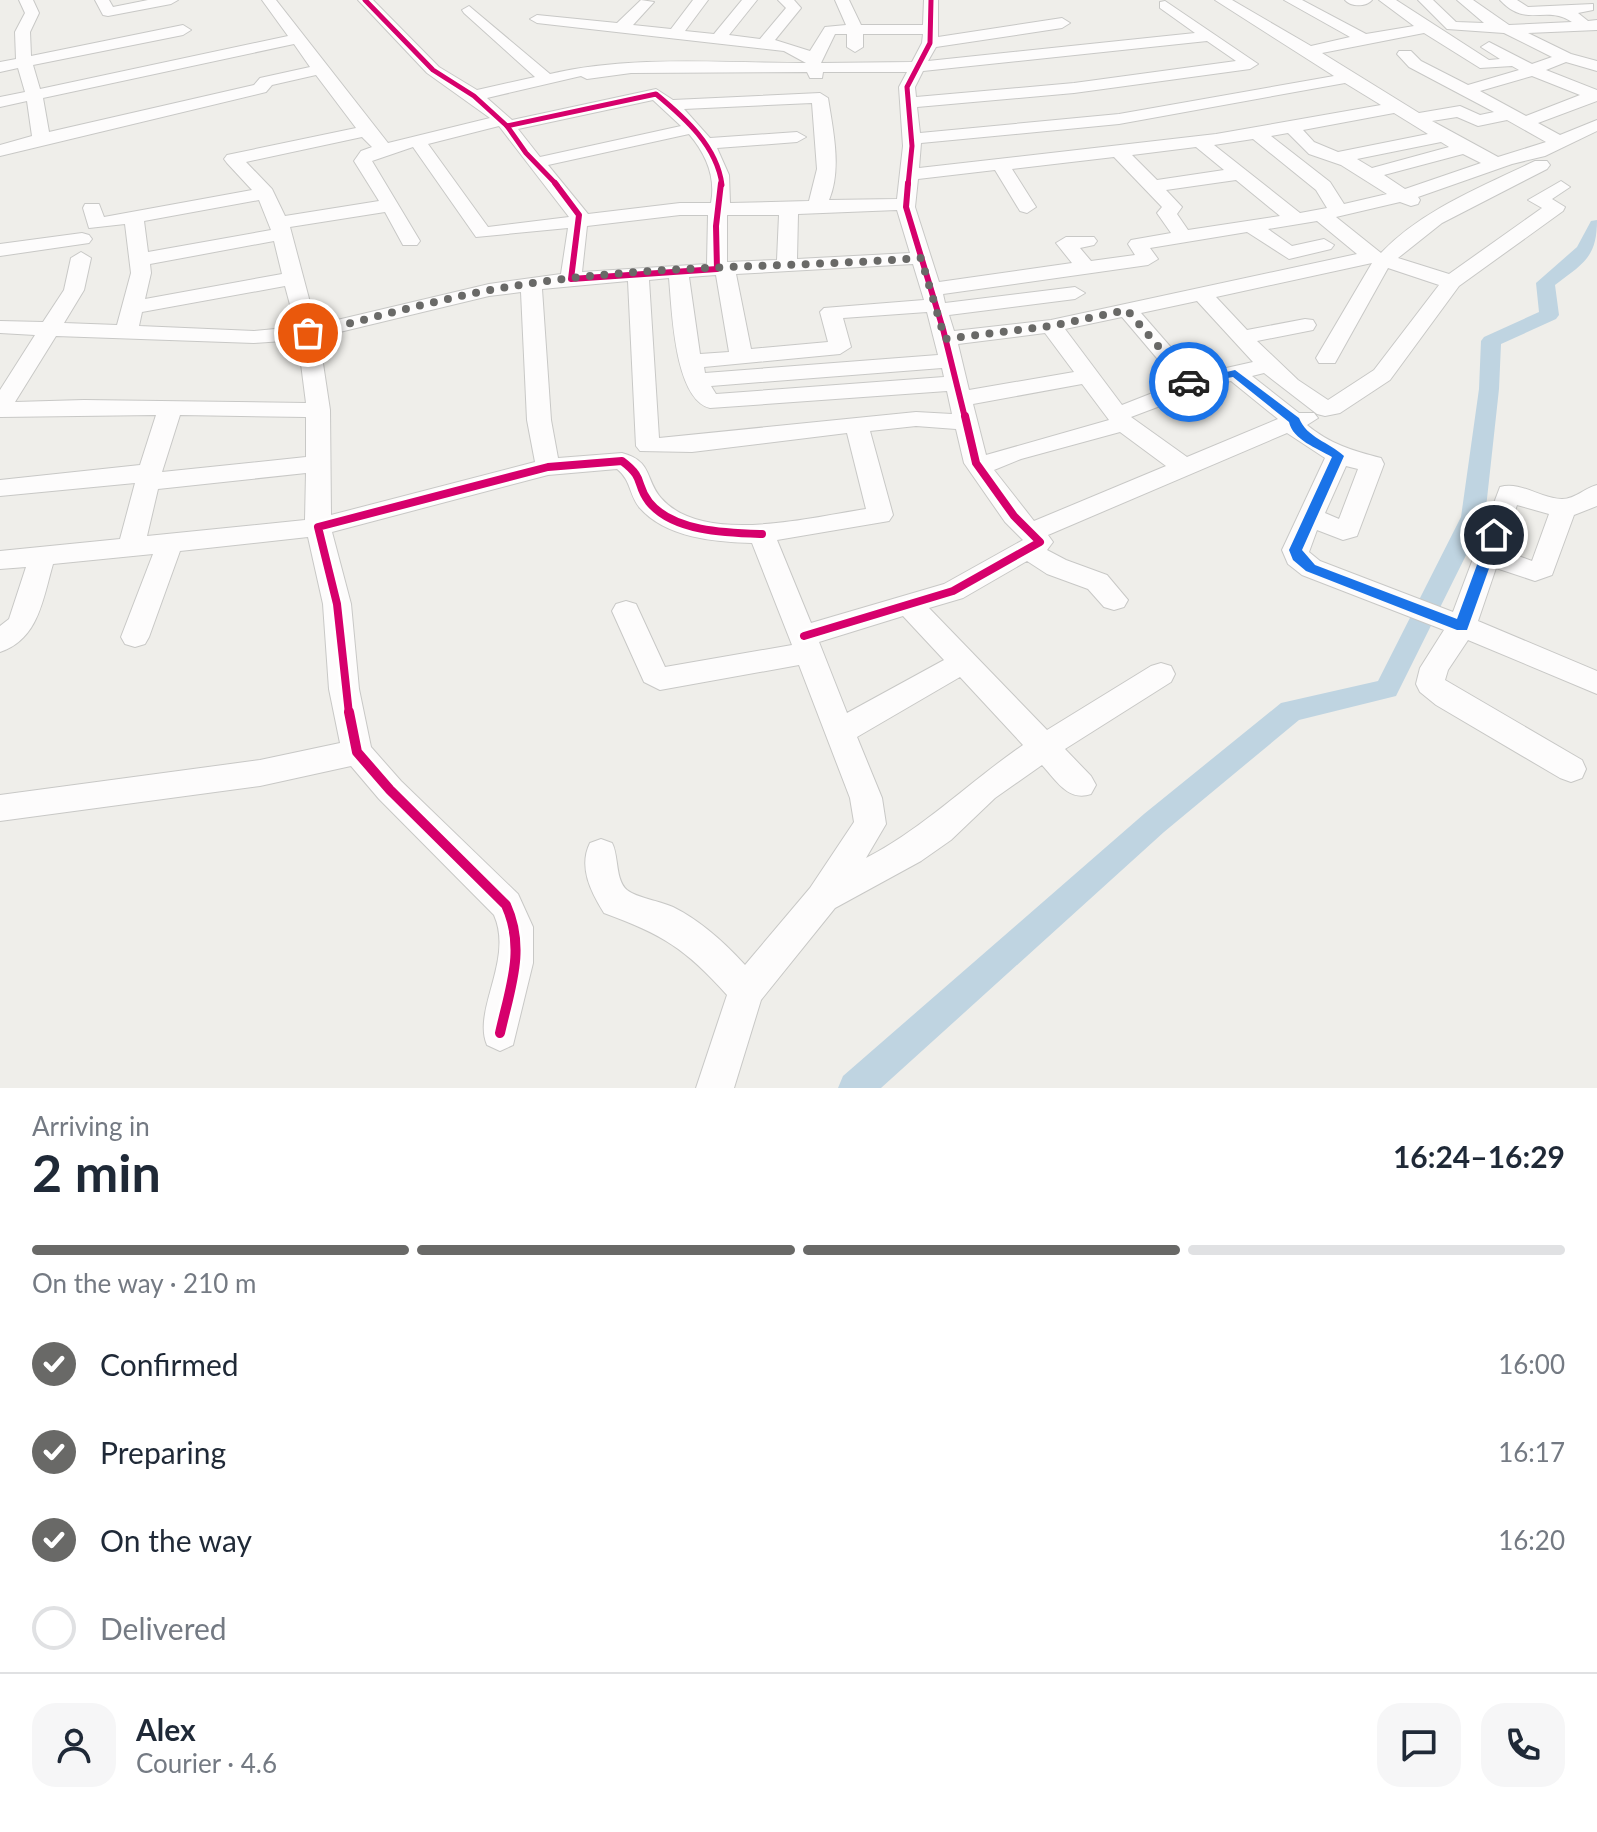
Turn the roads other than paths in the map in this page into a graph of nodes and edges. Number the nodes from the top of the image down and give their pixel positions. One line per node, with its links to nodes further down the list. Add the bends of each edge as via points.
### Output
1 (26, 0): 32 (street, via 32,13)
2 (102, 0): 3 (street, via 108,12)
3 (171, 0)
4 (269, 0): 35 (street)
5 (365, 0): 64 (street, via 433,70)
6 (488, 0): 21 (street)
7 (701, 0): 31 (street)
8 (750, 0): 37 (street)
9 (785, 0): 41 (street, via 794,8)
10 (842, 0): 26 (street)
11 (931, 0): 33 (street)
12 (1291, 0): 38 (street)
13 (1352, 0): 14 (street)
14 (1365, 0)
15 (1386, 0): 27 (street)
16 (1425, 0): 29 (street, via 1452,26)
17 (1464, 0): 29 (street)
18 (1507, 0): 22 (street, via 1525,12)
19 (639, 1): 28 (street)
20 (1215, 3): 34 (street, via 1170,9); 45 (street)
21 (465, 5): 60 (street)
22 (1581, 5): 25 (street)
23 (556, 6): 28 (street, via 537,19)
24 (1062, 23): 33 (street)
25 (1593, 26): 29 (street)
26 (855, 28): 33 (street); 42 (street); 50 (street, via 830,30)
27 (1427, 28): 38 (street); 44 (street)
28 (620, 29): 31 (street)
29 (1504, 29): 40 (street)
30 (183, 30): 49 (street)
31 (675, 34): 37 (street)
32 (21, 36): 36 (street); 49 (street)
33 (930, 36): 54 (street)
34 (1210, 36): 39 (street); 57 (street, via 1250,64)
35 (298, 38): 56 (street); 62 (street)
36 (0, 39)
37 (718, 39): 41 (street)
38 (1364, 39): 45 (street)
39 (1168, 41): 54 (street); 57 (street)
40 (1534, 42): 43 (street); 48 (street)
41 (764, 44): 50 (street, via 799,50)
42 (855, 47)
43 (1489, 47): 44 (street); 51 (street)
44 (1462, 50): 51 (street, via 1486,65)
45 (1309, 51): 59 (street)
46 (1597, 51): 48 (street)
47 (1405, 54): 61 (street)
48 (1570, 57): 51 (street); 52 (street)
49 (24, 62): 53 (street); 62 (street)
50 (814, 64): 54 (street); 55 (street); 65 (street)
51 (1524, 66): 61 (street); 63 (street)
52 (1597, 66)
53 (0, 67)
54 (919, 67): 68 (street, via 907,87)
55 (631, 68): 60 (street); 66 (street)
56 (321, 69): 78 (street); 83 (street, via 266,81 260,89)
57 (1205, 71): 58 (street)
58 (1153, 78): 68 (street); 70 (street)
59 (1348, 78): 69 (street); 70 (street)
60 (546, 79): 64 (street)
61 (1470, 89): 73 (street)
62 (34, 95): 67 (street); 83 (street)
63 (1596, 95): 71 (street)
64 (474, 96): 75 (street)
65 (820, 98): 66 (street); 110 (street, via 826,153 823,194)
66 (662, 100): 75 (street); 77 (street)
67 (0, 102)
68 (909, 103): 84 (street)
69 (1397, 107): 74 (street); 80 (street)
70 (1185, 108): 72 (street)
71 (1549, 113): 73 (street); 73 (street, via 1516,99)
72 (1145, 115): 84 (street); 89 (street)
73 (1510, 115): 74 (street, via 1478,121 1460,111); 88 (street)
74 (1416, 119): 81 (street)
75 (505, 123): 85 (street); 96 (street)
76 (1597, 125): 88 (street)
77 (694, 128): 87 (street); 96 (street)
78 (367, 131): 92 (street); 106 (street, via 233,159)
79 (1256, 132): 80 (street); 86 (street); 90 (street)
80 (1298, 136): 90 (street); 95 (street)
81 (1443, 136): 91 (street); 95 (street)
82 (797, 137): 87 (street)
83 (41, 139): 93 (street)
84 (912, 139): 100 (street)
85 (417, 141): 92 (street); 118 (street, via 483,233)
86 (1199, 141): 89 (street); 101 (street)
87 (706, 143): 113 (street, via 720,178)
88 (1561, 143): 97 (street)
89 (1179, 144): 94 (street)
90 (1274, 147): 104 (street)
91 (1464, 148): 97 (street); 102 (street)
92 (384, 149): 109 (street, via 363,161)
93 (0, 151)
94 (1120, 153): 98 (street); 103 (street)
95 (1332, 158): 102 (street)
96 (535, 163): 118 (street, via 557,185)
97 (1496, 163): 107 (street)
98 (1001, 165): 100 (street); 111 (street)
99 (1541, 165): 116 (street)
100 (909, 174): 108 (street)
101 (1237, 174): 103 (street); 119 (street)
102 (1370, 175): 104 (street); 107 (street)
103 (1153, 186): 122 (street, via 1173,207 1167,213)
104 (1323, 186): 115 (street)
105 (1561, 187): 136 (street, via 1537,200 1556,207)
106 (265, 193): 117 (street); 121 (street)
107 (1402, 195): 115 (street); 116 (street)
108 (907, 204): 110 (street); 126 (street)
109 (391, 205): 121 (street); 123 (street)
110 (816, 206): 114 (street)
111 (1027, 207)
112 (92, 208): 117 (street, via 96,224)
113 (719, 209): 114 (street); 118 (street); 131 (street)
114 (789, 209): 129 (street)
115 (1330, 213): 119 (street); 127 (street)
116 (1443, 216): 127 (street)
117 (134, 217): 128 (street)
118 (578, 219): 135 (street)
119 (1294, 220): 120 (street); 120 (street, via 1324,245 1289,253)
120 (1252, 227): 122 (street)
121 (280, 228): 128 (street); 134 (street)
122 (1183, 237): 130 (street, via 1138,244 1148,259)
123 (410, 241)
124 (1087, 241): 130 (street, via 1066,243)
125 (0, 250): 146 (street, via 82,249 74,290)
126 (921, 258): 129 (street); 140 (street)
127 (1378, 259): 136 (street); 139 (street); 151 (street)
128 (139, 260): 141 (street)
129 (787, 266): 131 (street)
130 (1086, 268): 140 (street)
131 (721, 269): 132 (street); 150 (street)
132 (678, 272): 133 (street); 154 (street)
133 (638, 274): 135 (street); 165 (street, via 648,446)
134 (293, 278): 141 (street); 148 (street)
135 (571, 279): 137 (street)
136 (1452, 282): 160 (street, via 1382,375)
137 (531, 283): 148 (street); 168 (street, via 539,420)
138 (1075, 293): 140 (street)
139 (1202, 294): 142 (street); 149 (street)
140 (935, 301): 150 (street, via 831,312 840,347); 153 (street)
141 (133, 307): 147 (street)
142 (1127, 310): 144 (street); 157 (street)
143 (1305, 325): 149 (street)
144 (1051, 326): 153 (street); 156 (street)
145 (0, 327): 146 (street)
146 (52, 328): 147 (street); 158 (street)
147 (127, 330): 148 (street, via 254,337)
148 (308, 333): 161 (street)
149 (1242, 337): 152 (street)
150 (741, 357): 154 (street)
151 (1327, 358)
152 (1266, 366): 155 (street); 160 (street)
153 (953, 370): 154 (street, via 722,401 702,395); 156 (street); 164 (street)
154 (694, 371)
155 (1235, 373): 157 (street); 163 (street)
156 (1087, 376): 162 (street)
157 (1190, 383): 162 (street)
158 (0, 409): 159 (street)
159 (170, 409): 161 (street); 171 (street)
160 (1325, 409): 163 (street)
161 (318, 410): 167 (street)
162 (1120, 420): 169 (street); 170 (street)
163 (1295, 421): 166 (street, via 1305,437); 170 (street)
164 (968, 423): 165 (street, via 916,419); 169 (street)
165 (856, 424): 176 (street, via 880,515)
166 (1338, 456): 174 (street); 174 (street, via 1372,464 1348,530)
167 (318, 464): 171 (street); 175 (street)
168 (548, 467): 175 (street); 176 (street, via 622,461 637,472 649,502 671,518 712,533)
169 (979, 467): 177 (street)
170 (1186, 468): 177 (street)
171 (148, 477): 172 (street); 179 (street)
172 (0, 488)
173 (1586, 503): 181 (street, via 1543,568 1535,572); 181 (street, via 1509,493)
174 (1309, 516): 186 (street, via 1295,550 1311,568)
175 (318, 527): 178 (street); 195 (street, via 337,604 344,689)
176 (762, 534): 189 (street)
177 (1030, 540): 183 (street, via 1064,571 1102,583); 184 (street, via 953,591)
178 (170, 543): 179 (street); 187 (street)
179 (131, 547): 180 (street)
180 (43, 554): 182 (street); 188 (street, via 21,625)
181 (1487, 555): 186 (street)
182 (0, 560)
183 (1114, 600)
184 (907, 603): 189 (street); 190 (street)
185 (626, 611): 189 (street, via 660,679)
186 (1453, 623): 192 (street); 196 (street, via 1430,684)
187 (135, 637)
188 (0, 641)
189 (807, 644): 193 (street)
190 (963, 662): 193 (street); 194 (street)
191 (1161, 674): 194 (street)
192 (1597, 683)
193 (840, 732): 200 (street, via 866,798 870,824)
194 (1044, 747): 197 (street); 200 (street, via 910,851)
195 (357, 752): 198 (street, via 260,773); 202 (street, via 506,905 516,927 516,963)
196 (1571, 769)
197 (1080, 785)
198 (0, 808)
199 (601, 853): 201 (street, via 604,883 616,902 655,913 704,944)
200 (822, 899): 201 (street)
201 (746, 991): 203 (street)
202 (500, 1033)
203 (715, 1088)

